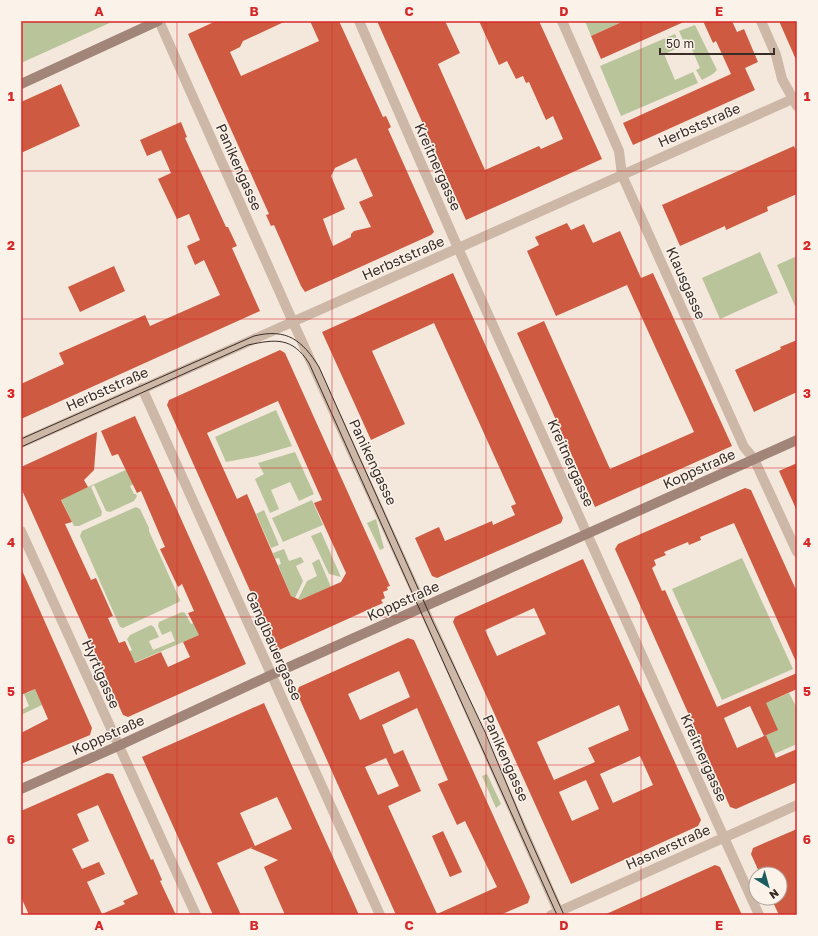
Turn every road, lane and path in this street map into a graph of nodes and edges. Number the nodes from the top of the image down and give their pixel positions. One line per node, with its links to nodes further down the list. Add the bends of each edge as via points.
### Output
1 (158, 21): 5 (main road); 9 (street, Panikengasse)
2 (359, 21): 8 (street, Kreitnergasse)
3 (562, 21): 7 (street, Klausgasse, via 619,151)
4 (761, 21): 6 (street, via 776,55 782,79)
5 (21, 84)
6 (796, 100): 7 (street, Herbststraße)
7 (622, 175): 8 (street, Herbststraße); 13 (street, Klausgasse, via 744,446)
8 (458, 248): 9 (street, Herbststraße); 15 (street, Kreitnergasse)
9 (293, 322): 10 (street, Herbststraße); 17 (street, Panikengasse)
10 (142, 388): 12 (street, Herbststraße); 18 (street, Ganglbauergasse)
11 (797, 440): 13 (main road, Koppstraße)
12 (21, 443)
13 (754, 459): 15 (main road, Koppstraße); 16 (street, Klausgasse)
14 (21, 531): 19 (street, Hyrtlgasse)
15 (588, 535): 17 (main road, Koppstraße); 22 (street, Kreitnergasse)
16 (797, 552)
17 (423, 608): 18 (main road, Koppstraße); 23 (street, Panikengasse)
18 (272, 675): 19 (main road, Koppstraße); 25 (street, Ganglbauergasse)
19 (118, 746): 20 (main road, Koppstraße); 24 (street, Hyrtlgasse)
20 (21, 789)
21 (797, 805): 22 (street, Hasnerstraße)
22 (724, 838): 23 (street, Hasnerstraße); 26 (street, Kreitnergasse)
23 (557, 914)
24 (196, 915)
25 (380, 915)
26 (759, 915)

